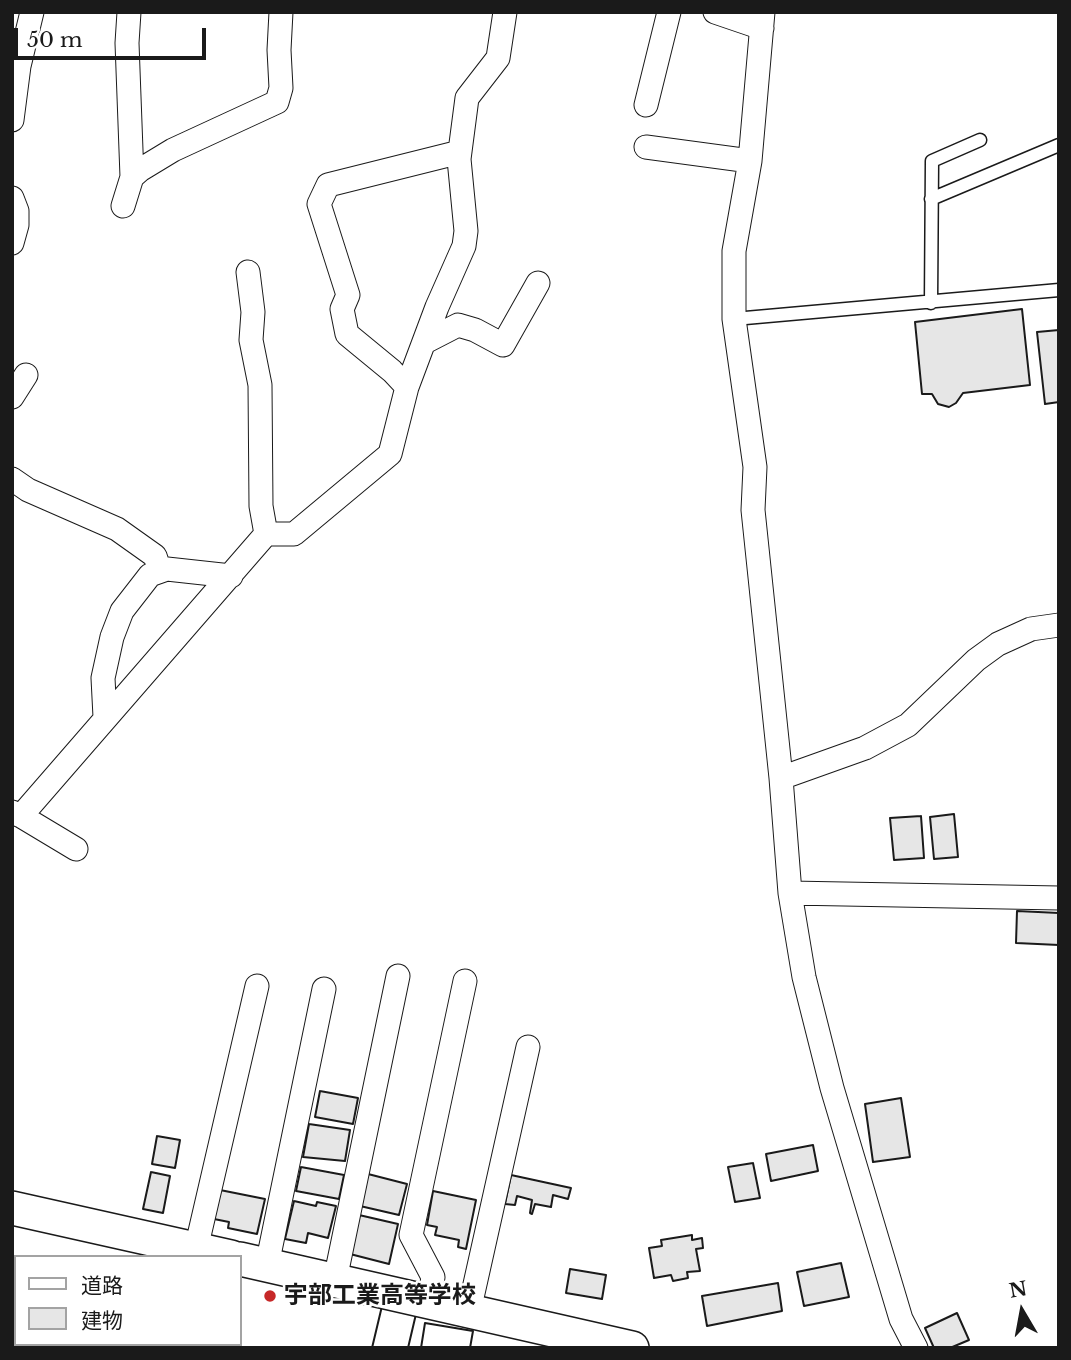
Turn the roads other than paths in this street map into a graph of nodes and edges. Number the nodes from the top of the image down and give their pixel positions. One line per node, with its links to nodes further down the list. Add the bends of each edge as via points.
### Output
1 (32, 12): 9 (street)
2 (129, 12): 15 (street)
3 (282, 12): 15 (street, via 277,102 173,150)
4 (505, 12): 13 (street, via 498,58 467,98)
5 (669, 12): 8 (street)
6 (715, 12): 7 (street)
7 (762, 20): 14 (street)
8 (646, 105)
9 (12, 120)
10 (980, 140): 17 (lane, via 932,161)
11 (1059, 145): 17 (lane)
12 (646, 148): 14 (street)
13 (460, 152): 25 (street, via 464,246); 27 (street, via 328,185 319,204 348,295 342,309 347,334)
14 (750, 160): 24 (street, via 734,251)
15 (132, 177): 18 (street)
16 (12, 198): 19 (street, via 17,225)
17 (931, 198): 23 (lane)
18 (123, 206)
19 (12, 243)
20 (248, 272): 30 (street, via 251,340 260,385 261,506)
21 (538, 283): 25 (street, via 503,345 458,325)
22 (1059, 290): 23 (lane)
23 (931, 303): 24 (lane)
24 (734, 318): 35 (street, via 755,467 753,510)
25 (425, 342): 27 (street)
26 (26, 375): 28 (street)
27 (407, 387): 30 (street, via 390,454 294,534)
28 (12, 397)
29 (12, 479): 31 (street, via 117,528 155,556)
30 (266, 534): 32 (street)
31 (160, 571): 32 (street); 34 (street, via 150,575 122,611 112,637 103,678)
32 (231, 576): 34 (street)
33 (1059, 625): 35 (street, via 1031,629 998,644 908,725 876,743)
34 (105, 717): 36 (street)
35 (781, 778): 38 (street)
36 (16, 814): 37 (street)
37 (76, 849)
38 (790, 893): 39 (street); 53 (street, via 804,976 832,1088 901,1319)
39 (1059, 898)
40 (398, 976): 49 (street)
41 (465, 981): 50 (street, via 411,1235 433,1277)
42 (257, 986): 46 (street)
43 (324, 989): 48 (street)
44 (528, 1046): 51 (street)
45 (12, 1208): 46 (street)
46 (196, 1249): 47 (street)
47 (222, 1255)
48 (253, 1262): 49 (street)
49 (335, 1280): 50 (street)
50 (429, 1302): 51 (street)
51 (469, 1311): 52 (street)
52 (632, 1348)
53 (916, 1348)

